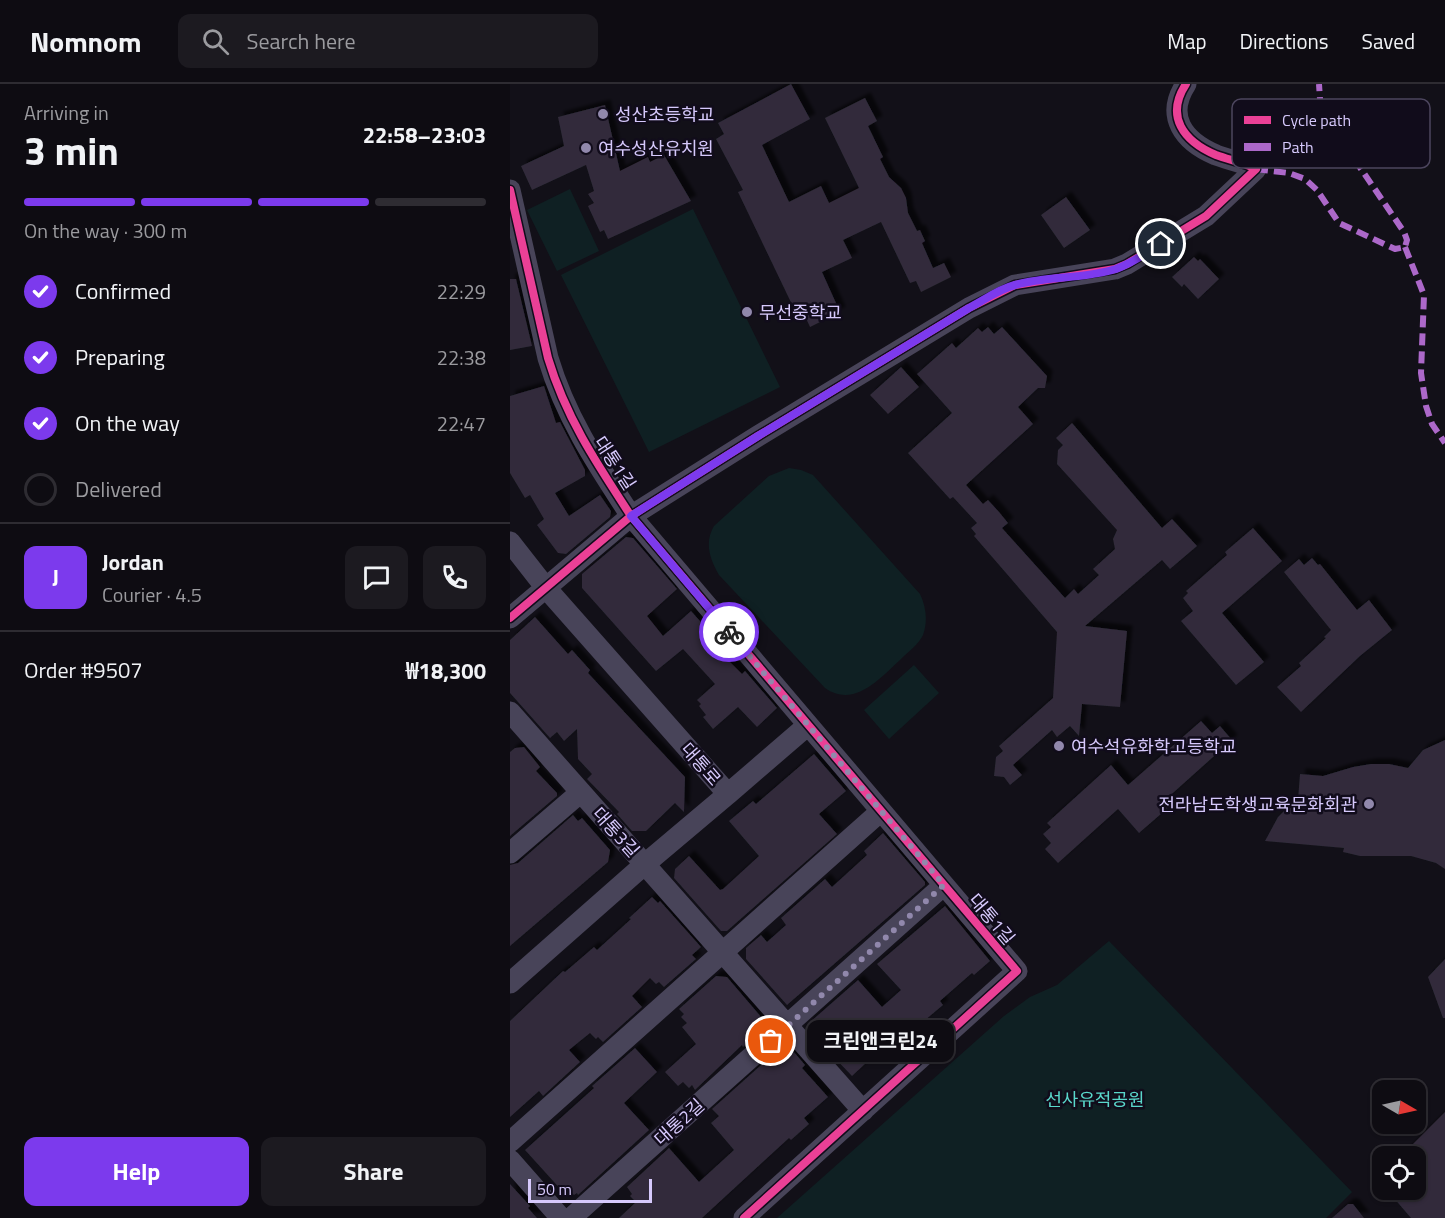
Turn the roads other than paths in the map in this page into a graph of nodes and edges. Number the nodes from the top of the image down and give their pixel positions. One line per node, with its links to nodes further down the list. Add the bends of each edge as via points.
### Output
1 (1186, 84): 2 (street, via 1177,107 1183,130 1214,154)
2 (1232, 160)
3 (1252, 168): 6 (street, via 1256,170 1206,216 1128,264 1004,289)
4 (510, 190): 5 (street, 대통1길)
5 (514, 220): 6 (street, 대통1길, via 556,383 581,439)
6 (631, 516): 8 (street); 10 (street, 대통1길)
7 (510, 542): 8 (street, 대통로)
8 (546, 588): 9 (street); 13 (street, 대통로)
9 (510, 618)
10 (808, 725): 13 (street); 14 (street, 대통1길)
11 (514, 726): 12 (street, 대통3길)
12 (581, 792): 15 (street); 16 (street, 대통3길)
13 (728, 794): 16 (street, 대통로)
14 (881, 811): 17 (street, 대통1길); 18 (street)
15 (510, 853)
16 (645, 864): 18 (street, 대통3길); 19 (street, 대통로)
17 (944, 885): 20 (street); 21 (street, 대통1길, via 1017,971)
18 (723, 952): 20 (street, 대통3길); 22 (street)
19 (510, 983)
20 (788, 1026): 21 (street, 대통3길); 25 (street, 대통2길)
21 (863, 1111): 26 (street, 대통1길)
22 (510, 1142)
23 (510, 1160): 24 (street)
24 (561, 1218)
25 (571, 1218)
26 (744, 1218)

